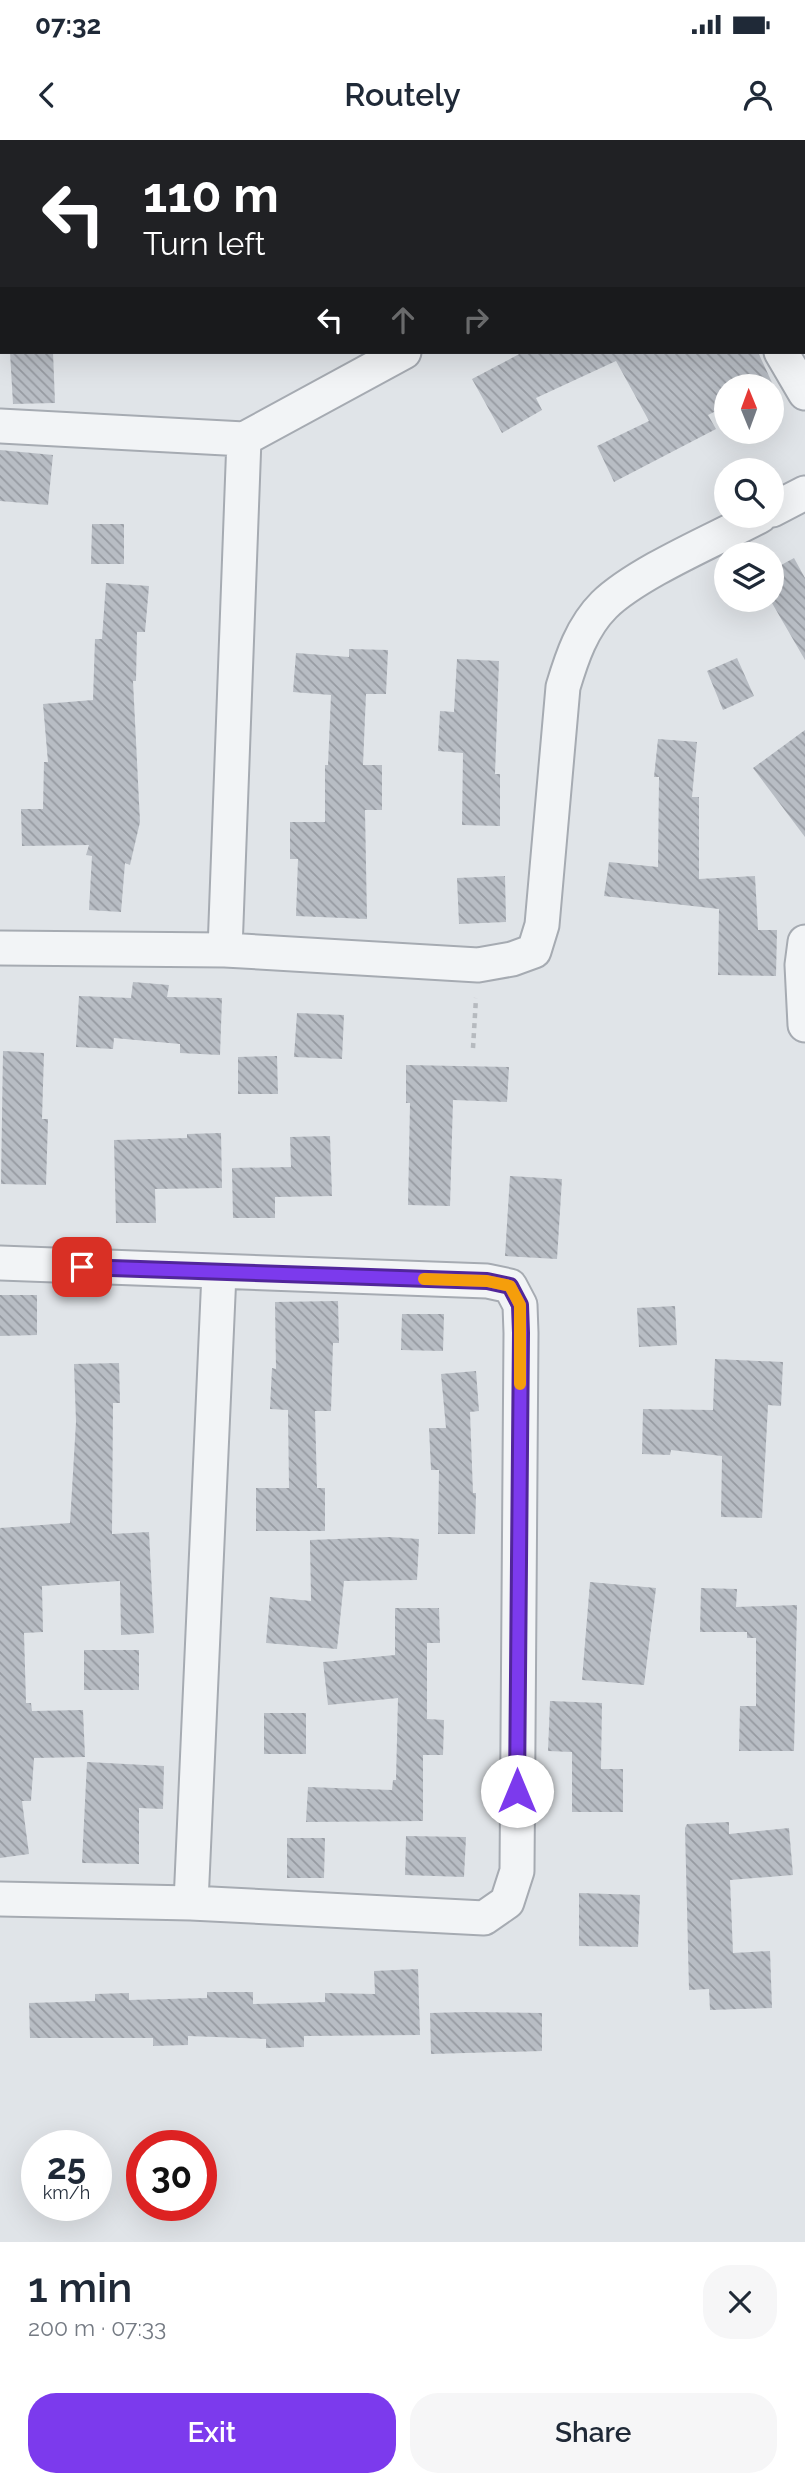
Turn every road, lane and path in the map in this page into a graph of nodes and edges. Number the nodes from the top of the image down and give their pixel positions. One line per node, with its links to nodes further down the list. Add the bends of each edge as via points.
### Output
1 (400, 354): 5 (street)
2 (782, 354): 3 (street)
3 (805, 393)
4 (0, 426): 5 (street)
5 (244, 439): 11 (street)
6 (805, 493): 7 (street)
7 (784, 504)
8 (737, 528): 12 (street, via 629,585 604,605 585,629 563,687 542,925 534,951)
9 (805, 942): 13 (street)
10 (0, 948): 11 (street)
11 (225, 950): 12 (street)
12 (478, 965): 14 (path)
13 (805, 1024)
14 (473, 1048)
15 (0, 1263): 16 (street)
16 (219, 1273): 18 (street); 18 (street, via 487,1281 510,1286 520,1305 517,1871 507,1902 484,1918)
17 (0, 1899): 18 (street)
18 (191, 1903)

